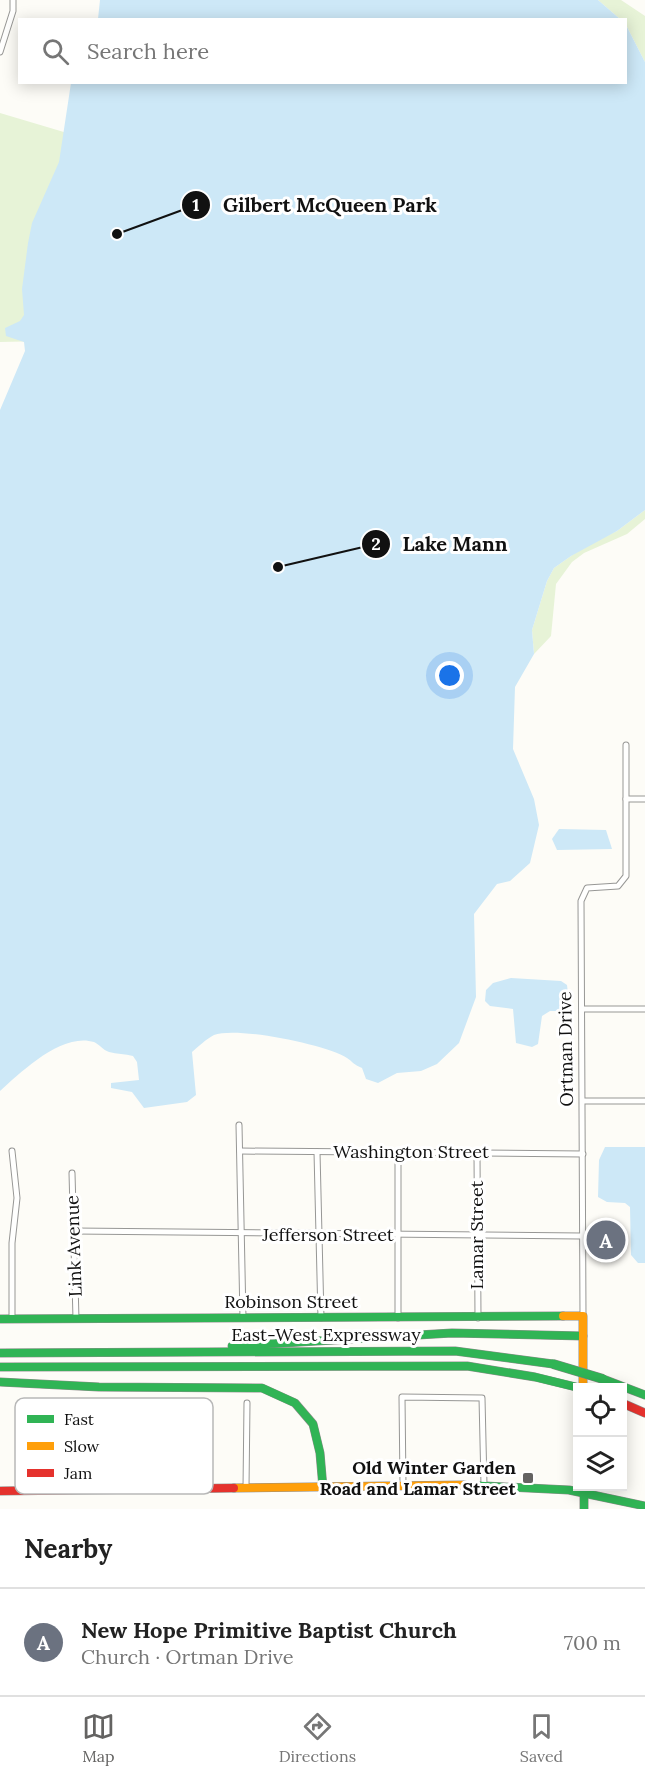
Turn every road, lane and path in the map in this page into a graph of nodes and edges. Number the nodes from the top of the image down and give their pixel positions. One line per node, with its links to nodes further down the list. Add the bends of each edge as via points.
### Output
1 (13, 0): 2 (street)
2 (0, 52)
3 (626, 745): 4 (street, Ortman Drive)
4 (626, 799): 5 (street); 6 (street, Ortman Drive, via 626,876 613,887 592,886 582,895)
5 (645, 800)
6 (582, 1010): 7 (street); 8 (street, Ortman Drive)
7 (645, 1010)
8 (583, 1101): 9 (street); 16 (street, Ortman Drive)
9 (645, 1101)
10 (239, 1125): 12 (street)
11 (12, 1151): 30 (street, via 17,1198 12,1242)
12 (240, 1151): 13 (street, Washington Street); 19 (street)
13 (317, 1152): 14 (street, Washington Street); 20 (street)
14 (398, 1152): 15 (street, Washington Street); 21 (street)
15 (477, 1153): 16 (street, Washington Street); 22 (street, Lamar Street)
16 (583, 1154): 23 (street, Ortman Drive)
17 (72, 1173): 18 (street, Link Avenue)
18 (74, 1231): 19 (street, Jefferson Street); 31 (street, Link Avenue)
19 (242, 1234): 20 (street, Jefferson Street); 26 (street)
20 (319, 1235): 21 (street, Jefferson Street); 27 (street)
21 (398, 1235): 22 (street, Jefferson Street); 28 (street)
22 (477, 1236): 23 (street, Jefferson Street); 29 (street, Lamar Street)
23 (581, 1236): 24 (street, Ortman Drive)
24 (583, 1316): 29 (main road, Robinson Street); 32 (main road, Ortman Drive)
25 (0, 1318): 30 (main road, Robinson Street)
26 (243, 1318): 27 (main road, Robinson Street); 31 (main road, Robinson Street)
27 (321, 1318): 28 (main road, Robinson Street)
28 (398, 1318): 29 (main road, Robinson Street)
29 (478, 1318)
30 (12, 1319): 31 (main road, Robinson Street)
31 (76, 1319)
32 (583, 1336): 34 (main road, via 474,1331); 37 (main road, Ortman Drive)
33 (0, 1353): 34 (main road, East-West Expressway)
34 (67, 1353): 39 (main road, East-West Expressway, bridge, via 455,1351 552,1364)
35 (0, 1367): 38 (main road, East-West Expressway, via 467,1366)
36 (0, 1382): 47 (main road, via 262,1388 282,1393 304,1410 318,1429)
37 (582, 1383)
38 (573, 1386)
39 (645, 1395)
40 (247, 1403): 46 (street)
41 (627, 1405): 42 (main road)
42 (645, 1413)
43 (484, 1485): 44 (main road); 44 (street, via 482,1398 402,1397); 48 (main road)
44 (403, 1486): 47 (main road)
45 (213, 1488): 46 (main road)
46 (246, 1488): 47 (main road)
47 (323, 1488)
48 (573, 1489)
49 (0, 1491): 50 (main road)
50 (15, 1491)
51 (584, 1491): 54 (main road)
52 (588, 1491): 53 (main road)
53 (645, 1506)
54 (584, 1509)

